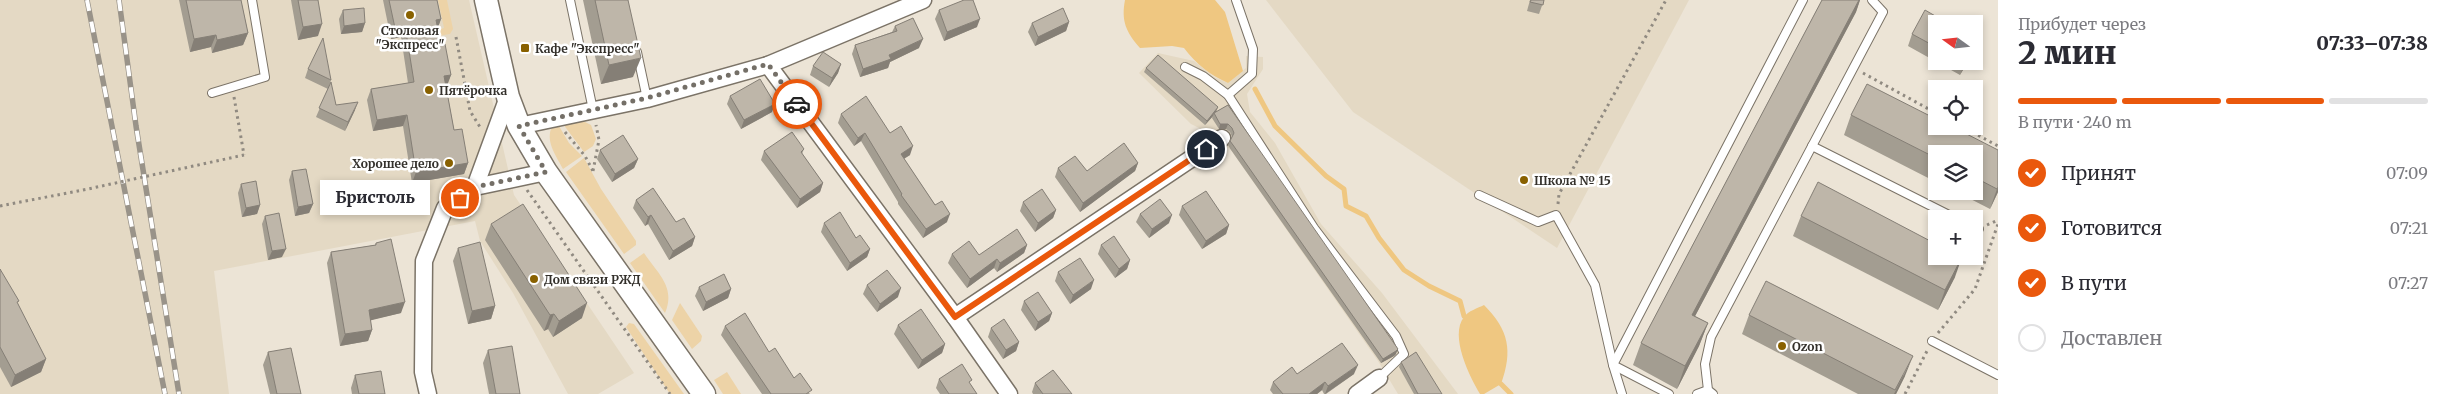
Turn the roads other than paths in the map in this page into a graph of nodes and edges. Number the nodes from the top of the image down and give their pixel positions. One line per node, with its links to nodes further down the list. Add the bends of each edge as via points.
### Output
1 (252, 0): 11 (lane, via 265,78)
2 (486, 0): 13 (main road)
3 (570, 0): 15 (lane)
4 (922, 0): 9 (street)
5 (1236, 0): 12 (lane, via 1253,49 1252,74)
6 (1803, 0): 25 (lane)
7 (1872, 0): 18 (lane, via 1883,12)
8 (636, 45): 14 (lane)
9 (768, 64): 14 (street); 23 (street)
10 (1185, 67): 12 (lane)
11 (212, 93)
12 (1228, 95): 27 (lane, via 1314,228 1396,336 1404,354)
13 (508, 97): 16 (main road); 20 (street)
14 (647, 98): 15 (street)
15 (593, 110): 16 (street)
16 (519, 126): 19 (main road)
17 (1222, 138): 23 (street)
18 (1812, 146): 22 (lane); 28 (lane, via 1711,337 1705,364)
19 (546, 172): 20 (street); 30 (main road)
20 (475, 187): 29 (street, via 446,208 424,261 423,372)
21 (1479, 195): 25 (lane, via 1538,222 1556,215 1595,285)
22 (1939, 210)
23 (955, 317): 31 (street)
24 (1932, 341): 26 (lane)
25 (1613, 365): 33 (lane); 34 (lane)
26 (1998, 375)
27 (1379, 378): 32 (street)
28 (1710, 392): 35 (lane)
29 (428, 394)
30 (704, 394)
31 (1009, 394)
32 (1357, 394)
33 (1622, 394)
34 (1669, 394)
35 (1696, 394)

